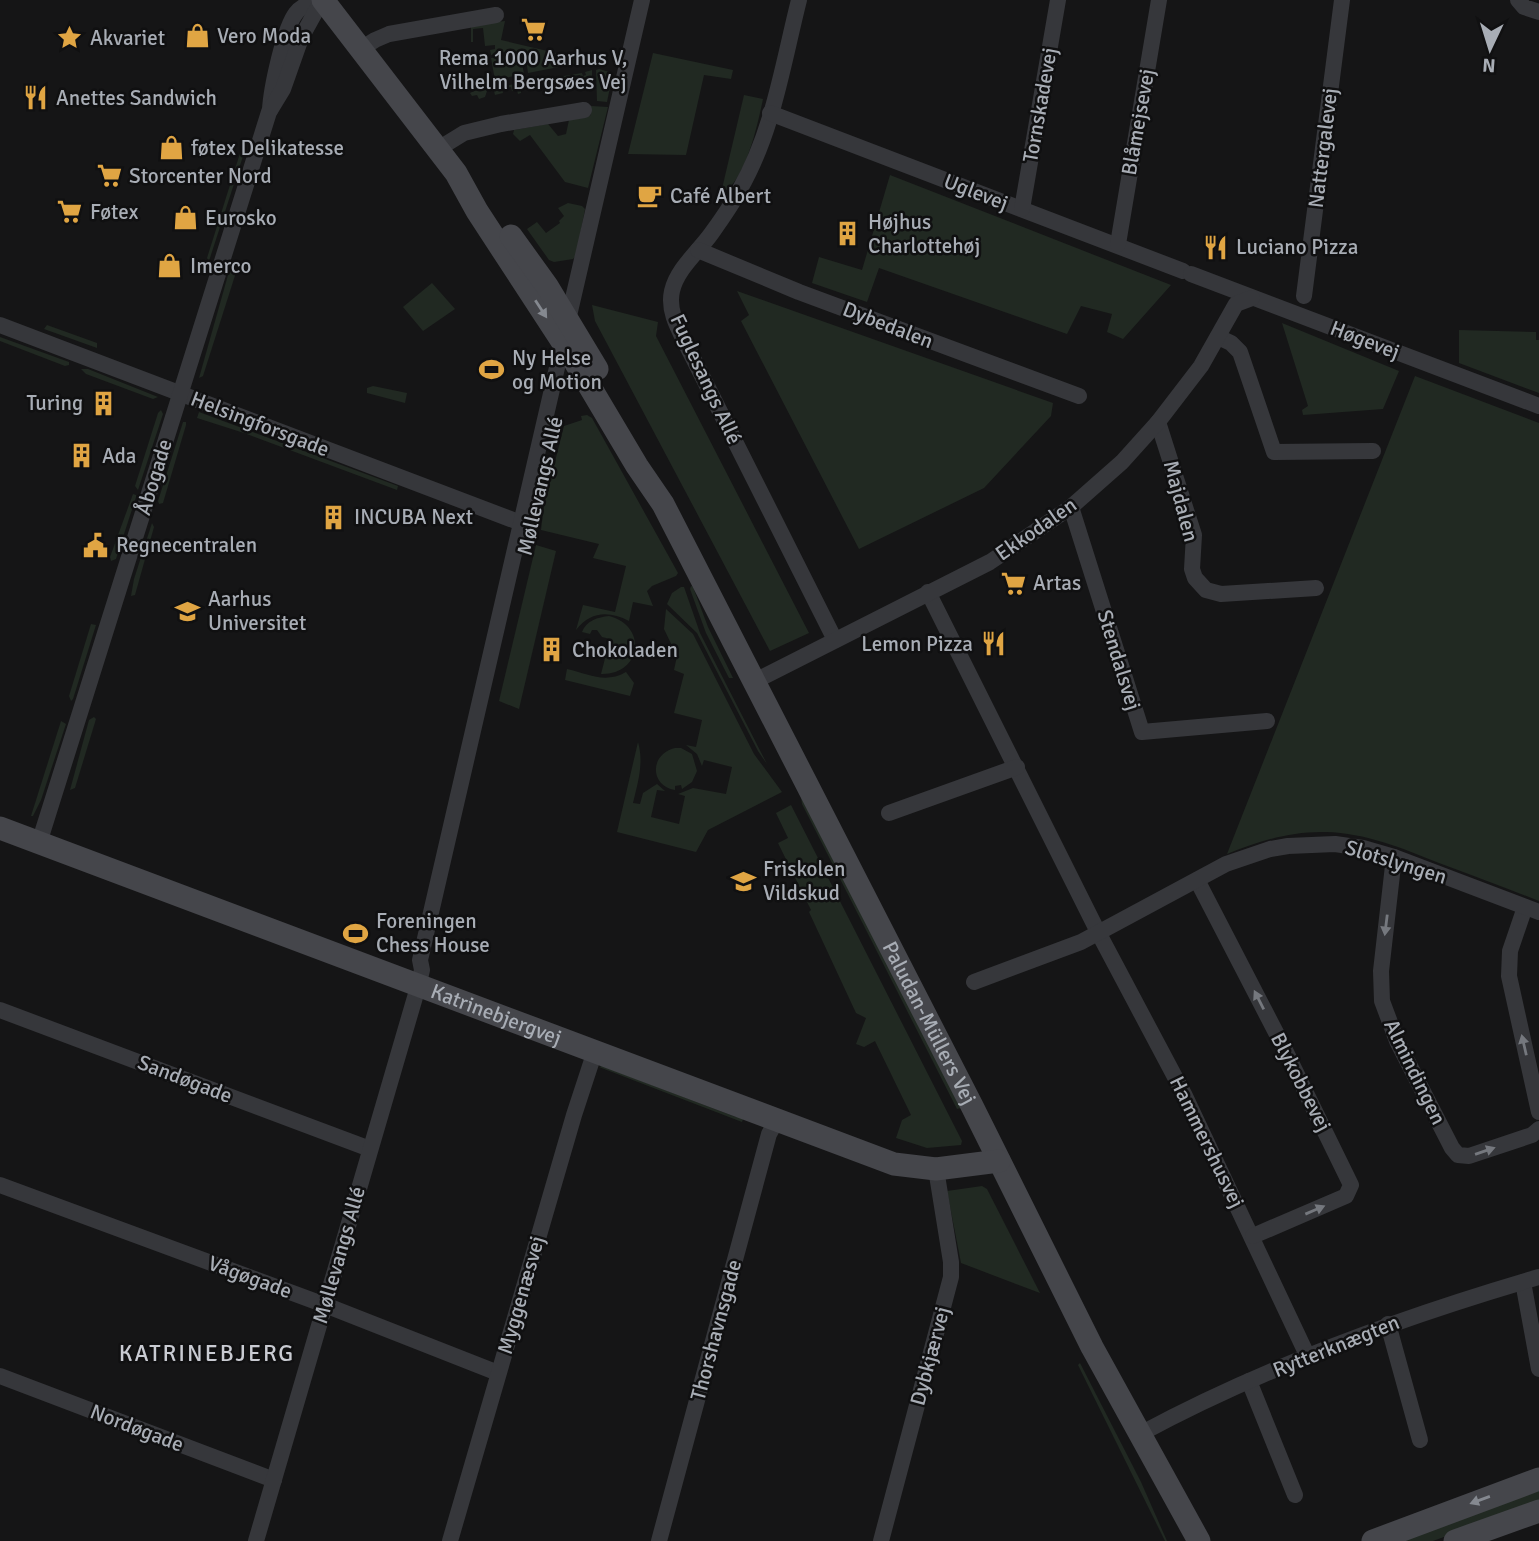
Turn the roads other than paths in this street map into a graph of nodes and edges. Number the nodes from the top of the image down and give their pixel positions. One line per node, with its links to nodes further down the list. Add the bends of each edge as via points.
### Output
1 (322, 0): 11 (street, Paludan-Müllers Vej); 24 (street, Åbogade, via 304,6 293,17 271,86 269,112)
2 (642, 0): 23 (street, Møllevangs Allé)
3 (653, 0): 23 (street, Møllevangs Allé)
4 (799, 0): 13 (street, Fuglesangs Allé)
5 (1058, 0): 15 (street, Tornskadevej)
6 (1158, 0): 16 (street, Blåmejsevej)
7 (1342, 0): 19 (street, Nattergalevej)
8 (1518, 0): 9 (street)
9 (1539, 12)
10 (496, 15): 11 (street, via 389,34)
11 (361, 49): 14 (street, Paludan-Müllers Vej)
12 (584, 110): 14 (street, via 464,133)
13 (770, 113): 15 (street, Uglevej); 17 (street, Fuglesangs Allé, via 740,189)
14 (438, 149): 23 (street, Paludan-Müllers Vej, via 477,211)
15 (1022, 209): 16 (street, Uglevej)
16 (1118, 244): 18 (street, Uglevej)
17 (698, 250): 25 (street, Dybedalen); 33 (street, Fuglesangs Allé, via 671,293 677,323)
18 (1187, 272): 20 (street, Høgevej)
19 (1304, 296)
20 (1252, 298): 22 (street, Ekkodalen, via 1236,304); 26 (street, Høgevej)
21 (0, 325): 24 (street, Helsingforsgade)
22 (1218, 337): 27 (street, Ekkodalen); 28 (street, via 1240,352 1274,453)
23 (570, 338): 30 (street, Møllevangs Allé); 34 (street, Paludan-Müllers Vej, via 637,466 663,504); 44 (street, Møllevangs Allé, via 429,961)
24 (180, 394): 30 (street, Helsingforsgade); 39 (street, Åbogade)
25 (1079, 396)
26 (1539, 406)
27 (1158, 422): 29 (street, Ekkodalen); 31 (street, Majdalen, via 1194,535 1192,569 1199,585 1221,594)
28 (1374, 451)
29 (1072, 507): 32 (street, Ekkodalen, via 990,562); 35 (street, Stendalsvej, via 1142,732)
30 (521, 523): 44 (street, Møllevangs Allé, via 420,960)
31 (1316, 588)
32 (928, 592): 33 (street, Ekkodalen); 36 (street, Hammershusvej)
33 (835, 640): 34 (street, Ekkodalen)
34 (753, 682): 52 (street, Paludan-Müllers Vej)
35 (1267, 721)
36 (1017, 767): 37 (street); 43 (street, Hammershusvej)
37 (888, 813)
38 (0, 828): 39 (street, Katrinebjergvej)
39 (39, 843): 44 (street, Katrinebjergvej)
40 (1394, 857): 41 (street, Slotslyngen, via 1335,844 1295,845 1242,858); 42 (street, Slotslyngen); 50 (street, Almindingen, one-way to 50, via 1382,1001 1397,1041 1452,1147 1458,1155 1469,1156)
41 (1197, 880): 43 (street, Slotslyngen); 55 (street, Blykobbevej, one-way to 41, via 1346,1196 1350,1185)
42 (1532, 909): 48 (street, one-way to 42, via 1509,976 1510,951)
43 (1098, 932): 45 (street); 55 (street, Hammershusvej)
44 (420, 978): 47 (street, Katrinebjergvej); 51 (street, Møllevangs Allé)
45 (974, 982)
46 (0, 1010): 51 (street, Sandøgade)
47 (589, 1066): 49 (street, Katrinebjergvej); 62 (street, Myggenæsvej)
48 (1539, 1112)
49 (777, 1119): 53 (street, Katrinebjergvej, via 894,1164); 73 (street, Thorshavnsgade, via 769,1134)
50 (1539, 1129)
51 (370, 1149): 58 (street, Møllevangs Allé)
52 (999, 1161): 53 (street, Katrinebjergvej); 65 (street, Paludan-Müllers Vej)
53 (936, 1169): 74 (street, Dybkjærvej, via 951,1278)
54 (0, 1185): 58 (street, Vågøgade)
55 (1253, 1236): 60 (street, Hammershusvej)
56 (1539, 1277): 57 (street, Rytterknægten)
57 (1523, 1282): 59 (street, Rytterknægten); 61 (street)
58 (325, 1306): 62 (street, Vågøgade); 68 (street, Møllevangs Allé)
59 (1388, 1324): 60 (street, Rytterknægten); 66 (street)
60 (1308, 1357): 64 (street, Rytterknægten)
61 (1539, 1369)
62 (498, 1373): 72 (street, Myggenæsvej)
63 (0, 1376): 68 (street, Nordøgade)
64 (1250, 1381): 65 (street, Rytterknægten); 69 (street)
65 (1140, 1434): 75 (street, Paludan-Müllers Vej)
66 (1420, 1440)
67 (1539, 1479): 76 (street, one-way to 76)
68 (274, 1480): 71 (street, Møllevangs Allé)
69 (1295, 1495)
70 (1539, 1511): 77 (street)
71 (256, 1541)
72 (450, 1541)
73 (659, 1541)
74 (881, 1541)
75 (1199, 1541)
76 (1373, 1541)
77 (1455, 1541)

